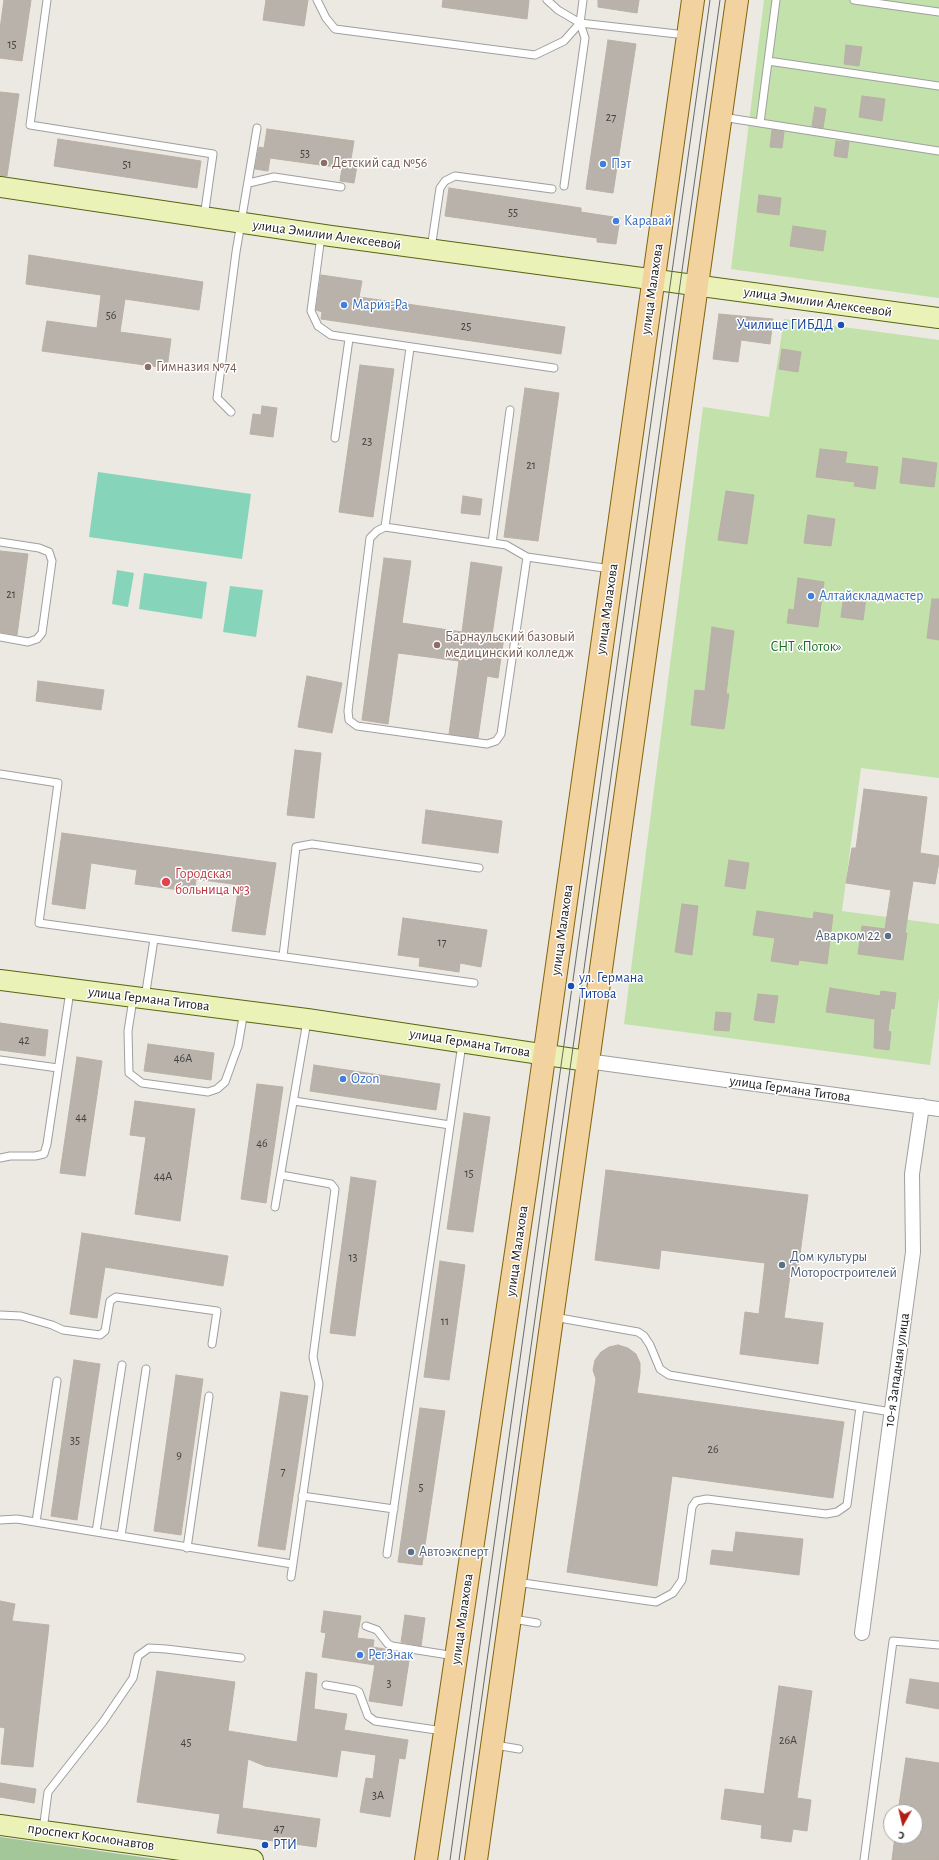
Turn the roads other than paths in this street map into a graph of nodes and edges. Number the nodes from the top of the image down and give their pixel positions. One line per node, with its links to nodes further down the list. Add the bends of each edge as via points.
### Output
1 (47, 0): 23 (lane, via 30,125 213,154)
2 (317, 0): 10 (lane, via 335,29 535,55 564,41)
3 (547, 0): 10 (lane)
4 (583, 0): 10 (lane)
5 (693, 0): 11 (main road, улица Малахова)
6 (737, 0): 14 (main road)
7 (776, 0): 12 (lane)
8 (854, 0): 9 (lane)
9 (939, 12)
10 (580, 23): 11 (lane); 19 (lane, via 585,38)
11 (688, 36): 27 (main road, улица Малахова)
12 (768, 61): 13 (lane); 15 (lane)
13 (939, 86)
14 (720, 117): 15 (lane); 28 (main road)
15 (760, 123): 17 (lane)
16 (257, 128): 18 (lane)
17 (939, 151)
18 (249, 183): 21 (lane, via 274,177); 24 (lane)
19 (564, 186)
20 (0, 187): 23 (street, улица Эмилии Алексеевой)
21 (342, 187)
22 (552, 190): 26 (lane, via 455,176 445,181 440,188)
23 (204, 217): 24 (street, улица Эмилии Алексеевой)
24 (241, 222): 25 (street, улица Эмилии Алексеевой); 34 (lane, via 217,398)
25 (322, 234): 26 (street, улица Эмилии Алексеевой); 30 (lane, via 311,311 318,326 331,335)
26 (431, 249): 27 (street, улица Эмилии Алексеевой)
27 (654, 280): 28 (street, улица Эмилии Алексеевой); 40 (main road, улица Малахова)
28 (696, 286): 29 (street, улица Эмилии Алексеевой); 55 (main road)
29 (939, 318)
30 (349, 339): 31 (lane); 35 (lane)
31 (410, 348): 32 (lane); 36 (lane)
32 (554, 368)
33 (510, 410): 38 (lane)
34 (231, 412)
35 (335, 438)
36 (385, 527): 38 (lane); 39 (lane, via 370,538 348,711 349,720 357,726 487,744 496,741 501,734)
37 (0, 542): 41 (lane, via 39,548 49,552 52,561 42,633 37,639 28,642)
38 (492, 543): 39 (lane, via 506,545)
39 (527, 557): 40 (lane)
40 (612, 570): 53 (main road, улица Малахова)
41 (0, 637)
42 (0, 774): 44 (lane, via 58,783 39,923)
43 (479, 868): 45 (lane, via 312,844 296,847)
44 (154, 939): 45 (lane); 49 (lane)
45 (283, 956): 47 (lane)
46 (0, 980): 48 (street, улица Германа Титова)
47 (474, 983)
48 (70, 989): 49 (street, улица Германа Титова); 56 (lane)
49 (139, 998): 50 (street, улица Германа Титова); 50 (lane, via 128,1031 129,1073 142,1083 208,1092 225,1082 238,1046)
50 (244, 1011): 51 (street, улица Германа Титова)
51 (307, 1019): 52 (street, улица Германа Титова); 57 (lane)
52 (462, 1042): 53 (street, улица Германа Титова); 60 (lane)
53 (544, 1055): 55 (street, улица Германа Титова); 89 (main road, улица Малахова)
54 (0, 1060): 56 (lane)
55 (587, 1061): 58 (street, улица Германа Титова); 65 (main road)
56 (58, 1068): 61 (lane, via 44,1154)
57 (294, 1102): 60 (lane); 62 (lane)
58 (922, 1106): 59 (street, улица Германа Титова); 72 (street, 10-я Западная улица, via 912,1174 913,1252)
59 (939, 1109)
60 (450, 1125): 74 (lane)
61 (0, 1158)
62 (282, 1175): 63 (lane); 73 (lane, via 331,1184 335,1189 313,1357 319,1384)
63 (276, 1207)
64 (0, 1315): 66 (lane, via 21,1316 62,1330 100,1335 106,1331 110,1300 116,1297 217,1311)
65 (552, 1317): 71 (lane, via 638,1332 650,1345 660,1369 669,1375); 83 (main road)
66 (212, 1344)
67 (122, 1365): 77 (lane)
68 (146, 1369): 78 (lane)
69 (57, 1381): 76 (lane)
70 (210, 1396): 79 (lane)
71 (860, 1407): 72 (lane); 83 (lane, via 846,1505 837,1512 826,1514 707,1499 696,1501 692,1507 682,1580 673,1593 656,1602)
72 (891, 1412): 87 (street, 10-я Западная улица)
73 (302, 1496): 74 (lane); 81 (lane)
74 (394, 1509): 80 (lane)
75 (0, 1520): 76 (lane)
76 (36, 1522): 77 (lane)
77 (96, 1532): 78 (lane)
78 (121, 1536): 79 (lane)
79 (187, 1548): 81 (lane)
80 (387, 1554)
81 (292, 1564): 82 (lane)
82 (291, 1577)
83 (516, 1582): 84 (main road)
84 (510, 1619): 85 (lane); 93 (main road)
85 (536, 1622)
86 (366, 1626): 89 (lane, via 377,1630 392,1646)
87 (862, 1633)
88 (939, 1645): 100 (lane, via 893,1640)
89 (457, 1656): 92 (main road, улица Малахова)
90 (242, 1658): 96 (lane, via 150,1648 138,1656 133,1678 103,1722 48,1792)
91 (326, 1685): 92 (lane, via 359,1692 368,1716 375,1721)
92 (446, 1731): 98 (main road, улица Малахова)
93 (493, 1745): 94 (lane); 99 (main road)
94 (519, 1749)
95 (0, 1825): 96 (street, проспект Космонавтов)
96 (42, 1831): 97 (street, проспект Космонавтов)
97 (253, 1860)
98 (426, 1860)
99 (476, 1860)
100 (864, 1860)

